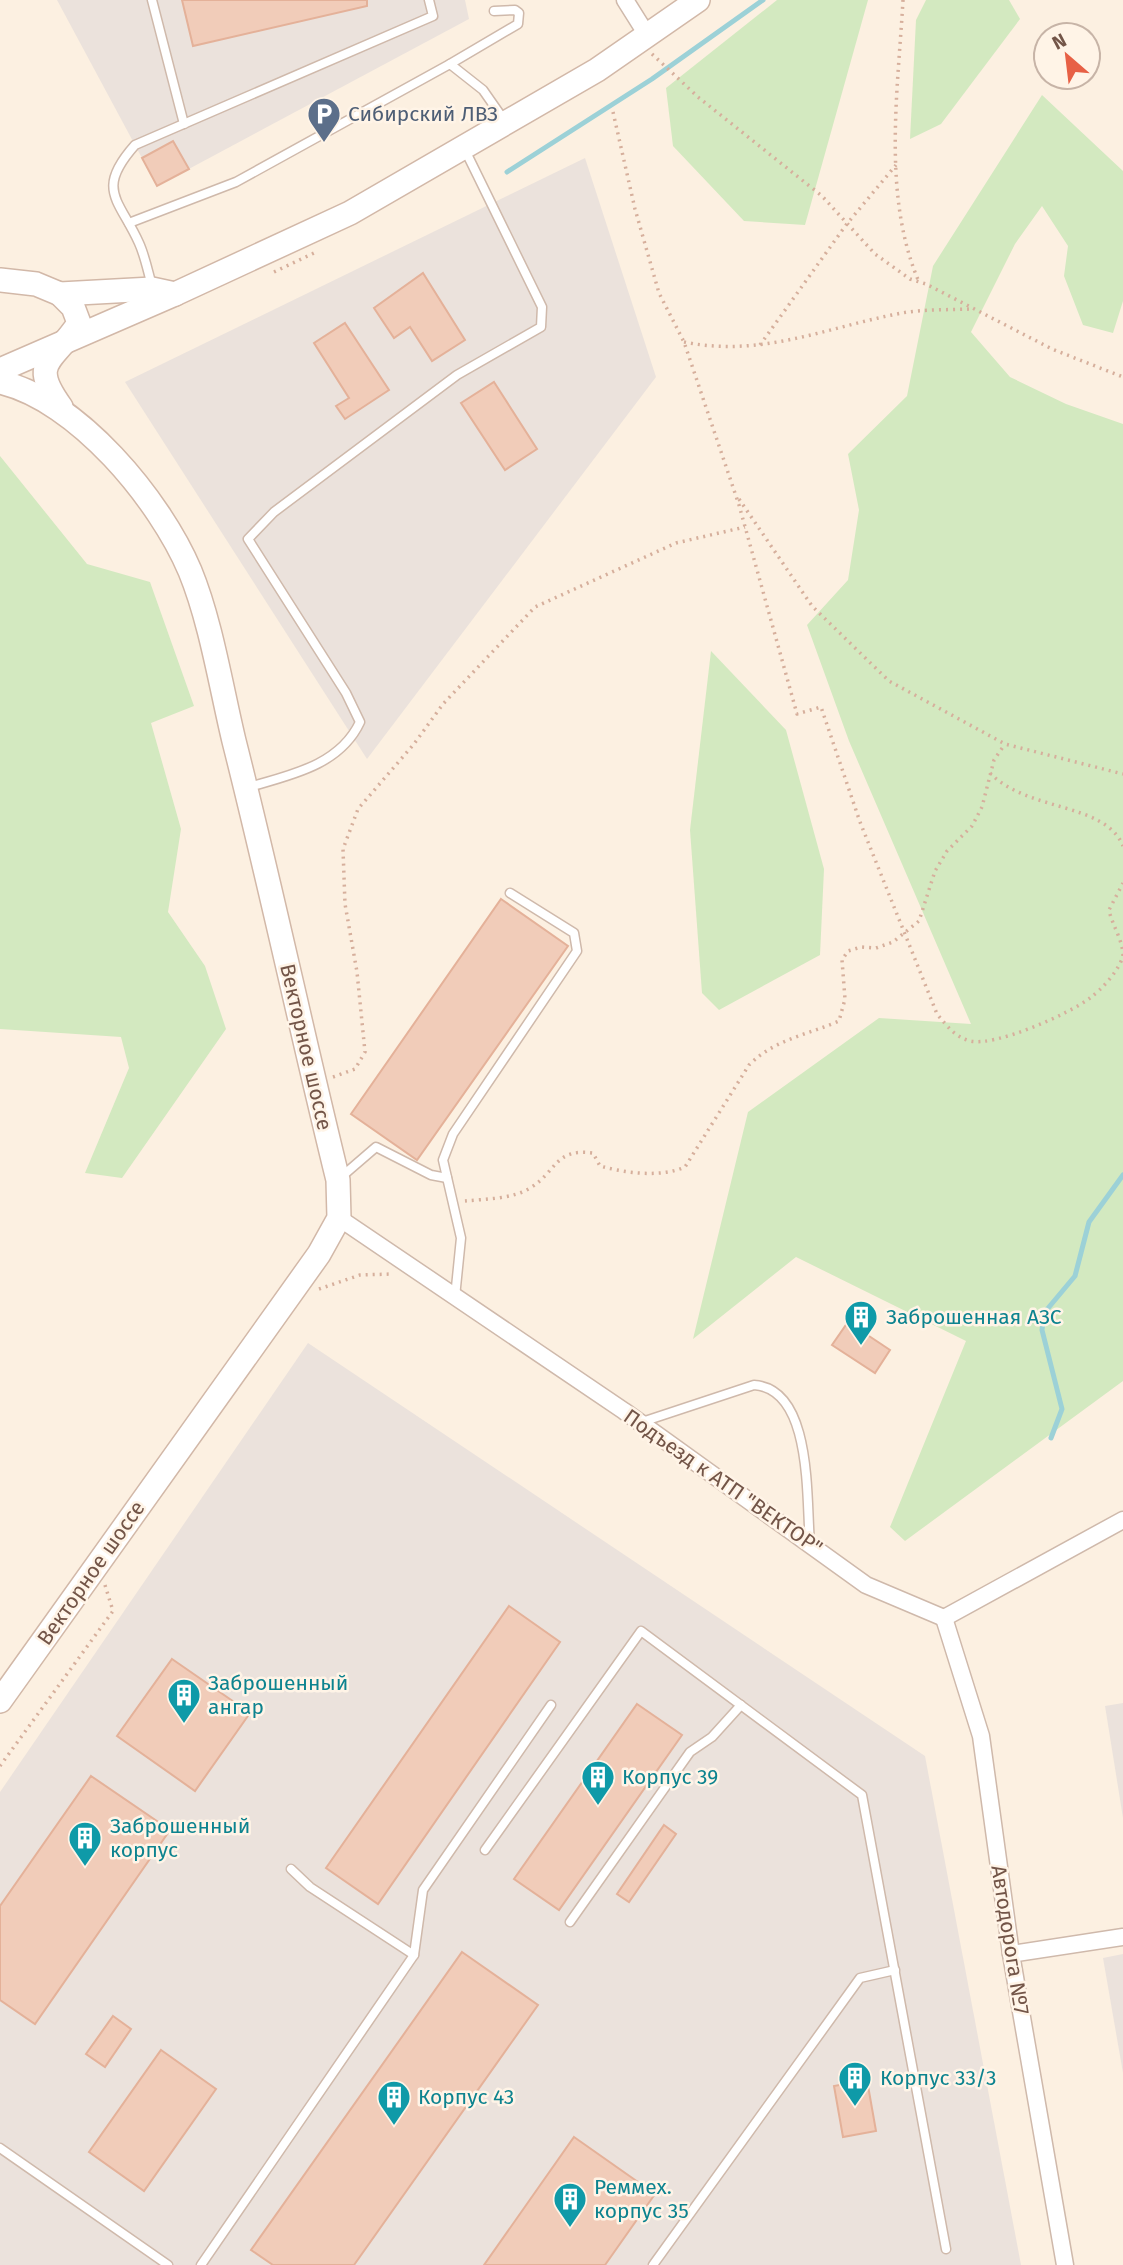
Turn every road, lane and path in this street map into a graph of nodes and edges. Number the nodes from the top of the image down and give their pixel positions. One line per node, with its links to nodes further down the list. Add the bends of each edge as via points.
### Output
1 (152, 0): 11 (lane)
2 (429, 0): 11 (lane, via 433,16)
3 (625, 0): 7 (street)
4 (698, 0): 7 (main road)
5 (903, 0): 13 (path)
6 (494, 11): 8 (lane, via 515,10 518,24)
7 (642, 38): 10 (main road); 15 (path, via 698,97 822,196)
8 (450, 64): 10 (lane, via 483,90); 14 (lane, via 236,182)
9 (613, 112): 24 (path, via 659,293)
10 (506, 123): 12 (main road)
11 (184, 124): 14 (lane, via 135,145 123,159 113,178 114,199)
12 (463, 147): 22 (main road, via 350,213); 36 (lane, via 542,307 541,327 457,375 274,512 248,539 360,722 354,736 327,760)
13 (898, 163): 15 (path); 19 (path, via 900,217)
14 (129, 223): 20 (lane)
15 (846, 226): 19 (path, via 875,254); 26 (path)
16 (317, 252): 17 (path)
17 (268, 275)
18 (0, 280): 21 (main road, via 36,284)
19 (920, 282): 23 (path)
20 (152, 289): 21 (main road); 22 (main road)
21 (60, 293): 25 (main road, via 79,323)
22 (176, 294): 25 (main road)
23 (974, 309): 26 (path, via 904,313); 28 (path, via 1052,349)
24 (684, 342): 26 (path, via 717,349); 31 (path)
25 (66, 343): 27 (main road); 30 (main road, via 44,369 44,382)
26 (760, 345)
27 (0, 370)
28 (1123, 377)
29 (0, 382): 30 (main road, Векторное шоссе)
30 (64, 412): 36 (main road, Векторное шоссе, via 105,449 138,488 166,526 190,572)
31 (734, 492): 32 (path); 33 (path, via 812,606 889,681)
32 (745, 527): 40 (path, via 797,714 821,707 860,822); 41 (path, via 676,543 536,607 443,704 358,809 344,849 345,904 365,1052 355,1069 340,1077)
33 (1005, 744): 34 (path); 35 (path)
34 (990, 774): 37 (path, via 1004,788 1028,799 1089,815 1115,832); 40 (path, via 977,816 934,871 919,921)
35 (1123, 774)
36 (246, 787): 41 (main road, Векторное шоссе)
37 (1123, 846)
38 (1123, 883): 40 (path, via 1109,910 1121,937 1123,956 1103,988 1054,1018 980,1042 957,1036 937,1014)
39 (510, 893): 42 (lane, via 574,933 577,951 453,1134 443,1160)
40 (906, 934): 44 (path, via 876,948 848,951 842,960 845,999 839,1021 762,1052 749,1065 685,1167 670,1173 616,1170 600,1166 593,1153 577,1151 565,1155 530,1188)
41 (313, 1079): 43 (main road, Векторное шоссе)
42 (447, 1178): 43 (lane, via 431,1175 376,1147); 44 (lane)
43 (338, 1180): 45 (main road, Векторное шоссе)
44 (453, 1202): 48 (lane, via 461,1238)
45 (339, 1218): 48 (street, Подъезд к АТП "ВЕКТОР"); 54 (main road, Векторное шоссе, via 320,1254)
46 (399, 1275): 47 (path, via 360,1275)
47 (311, 1293)
48 (455, 1297): 49 (street, Подъезд к АТП "ВЕКТОР")
49 (639, 1423): 51 (street, Подъезд к АТП "ВЕКТОР"); 51 (lane, via 754,1385 778,1392 799,1426)
50 (1123, 1520): 53 (street)
51 (810, 1544): 53 (street, Подъезд к АТП "ВЕКТОР", via 866,1585)
52 (104, 1581): 57 (path, via 113,1611)
53 (944, 1619): 62 (street, Автодорога №7, via 981,1737)
54 (0, 1701)
55 (551, 1705): 63 (lane, via 423,1889)
56 (741, 1705): 58 (lane, via 641,1631); 60 (lane, via 712,1737 690,1752); 64 (lane, via 862,1795)
57 (0, 1766)
58 (485, 1850)
59 (291, 1869): 63 (lane, via 310,1887)
60 (570, 1922)
61 (1123, 1937): 62 (street)
62 (1011, 1954): 70 (street, Автодорога №7)
63 (414, 1955): 68 (lane)
64 (895, 1970): 66 (lane); 69 (lane, via 860,1978)
65 (0, 2148): 67 (lane)
66 (946, 2249)
67 (168, 2265)
68 (201, 2265)
69 (653, 2265)
70 (1065, 2265)

